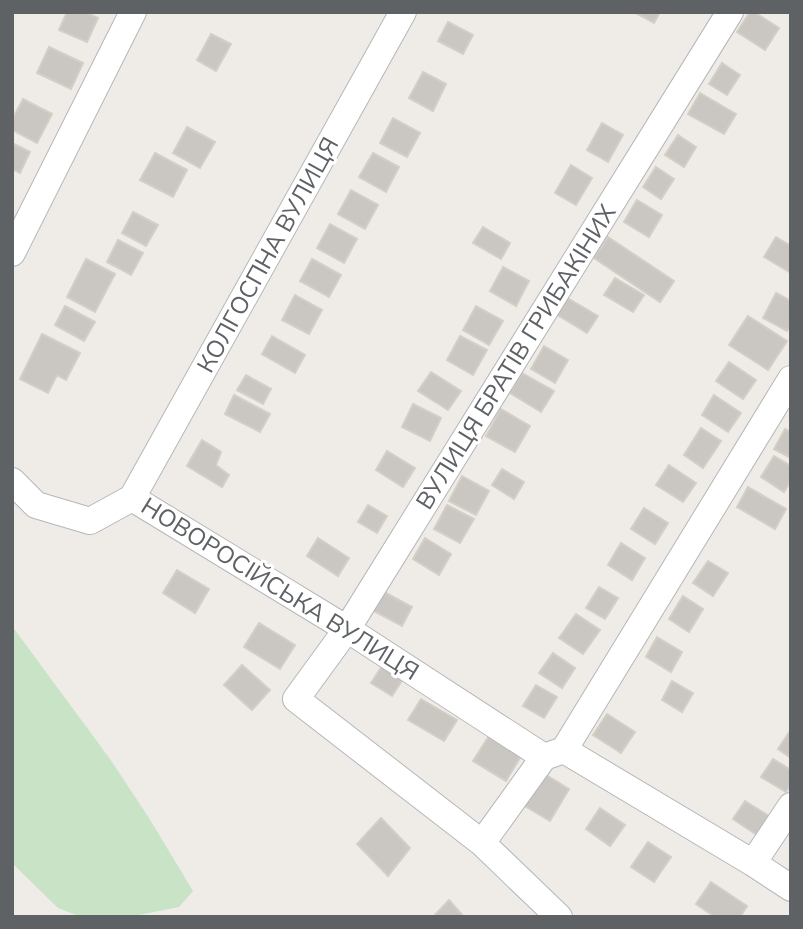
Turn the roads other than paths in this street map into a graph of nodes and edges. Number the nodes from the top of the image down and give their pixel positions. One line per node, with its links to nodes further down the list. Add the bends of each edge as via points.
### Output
1 (133, 12): 4 (street)
2 (403, 12): 7 (street, КОЛГОСПНА ВУЛИЦЯ)
3 (730, 12): 8 (street, ВУЛИЦЯ БРАТІВ ГРИБАКІНИХ)
4 (12, 253)
5 (791, 379): 9 (street)
6 (12, 481): 7 (street, НОВОРОСІЙСЬКА ВУЛИЦЯ, via 36,505 90,521)
7 (132, 498): 8 (street, НОВОРОСІЙСЬКА ВУЛИЦЯ)
8 (347, 629): 9 (street, НОВОРОСІЙСЬКА ВУЛИЦЯ); 11 (street, ВУЛИЦЯ БРАТІВ ГРИБАКІНИХ, via 296,699)
9 (554, 753): 11 (street); 12 (street, НОВОРОСІЙСЬКА ВУЛИЦЯ)
10 (791, 806): 12 (street)
11 (482, 844): 14 (street)
12 (753, 863): 13 (street, НОВОРОСІЙСЬКА ВУЛИЦЯ)
13 (791, 888)
14 (559, 917)

